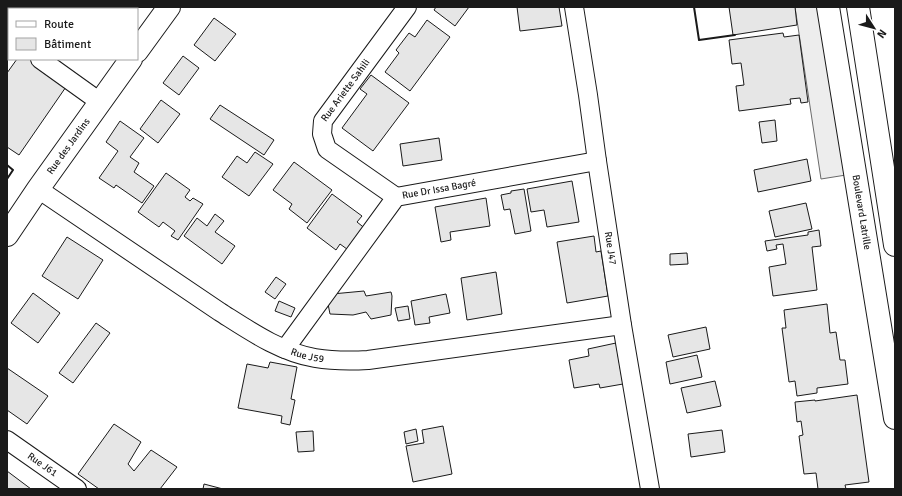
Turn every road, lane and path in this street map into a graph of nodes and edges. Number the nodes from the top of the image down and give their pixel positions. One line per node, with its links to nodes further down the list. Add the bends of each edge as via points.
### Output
1 (169, 7): 6 (main road)
2 (407, 7): 12 (street, Rue Ariette Sahili, via 323,121 322,134 327,148)
3 (574, 7): 10 (street, Rue J47)
4 (828, 7): 17 (main road, Boulevard Latrille)
5 (858, 7): 14 (main road)
6 (138, 50)
7 (41, 60): 9 (street)
8 (130, 60): 9 (main road, Rue des Jardins)
9 (100, 102): 11 (main road, Rue des Jardins)
10 (597, 161): 12 (street, Rue Dr Issa Bagré); 15 (street, Rue J47)
11 (38, 189): 13 (main road, Rue des Jardins); 16 (street, Rue J59, via 251,332)
12 (396, 197): 16 (street, Rue Dr Issa Bagré)
13 (7, 236)
14 (895, 246)
15 (622, 325): 16 (street, Rue J59, via 368,360 315,358); 21 (street, Rue J47)
16 (285, 349)
17 (895, 418)
18 (7, 440): 19 (street, Rue J61)
19 (59, 483): 20 (street, Rue J61)
20 (77, 489)
21 (650, 489)

